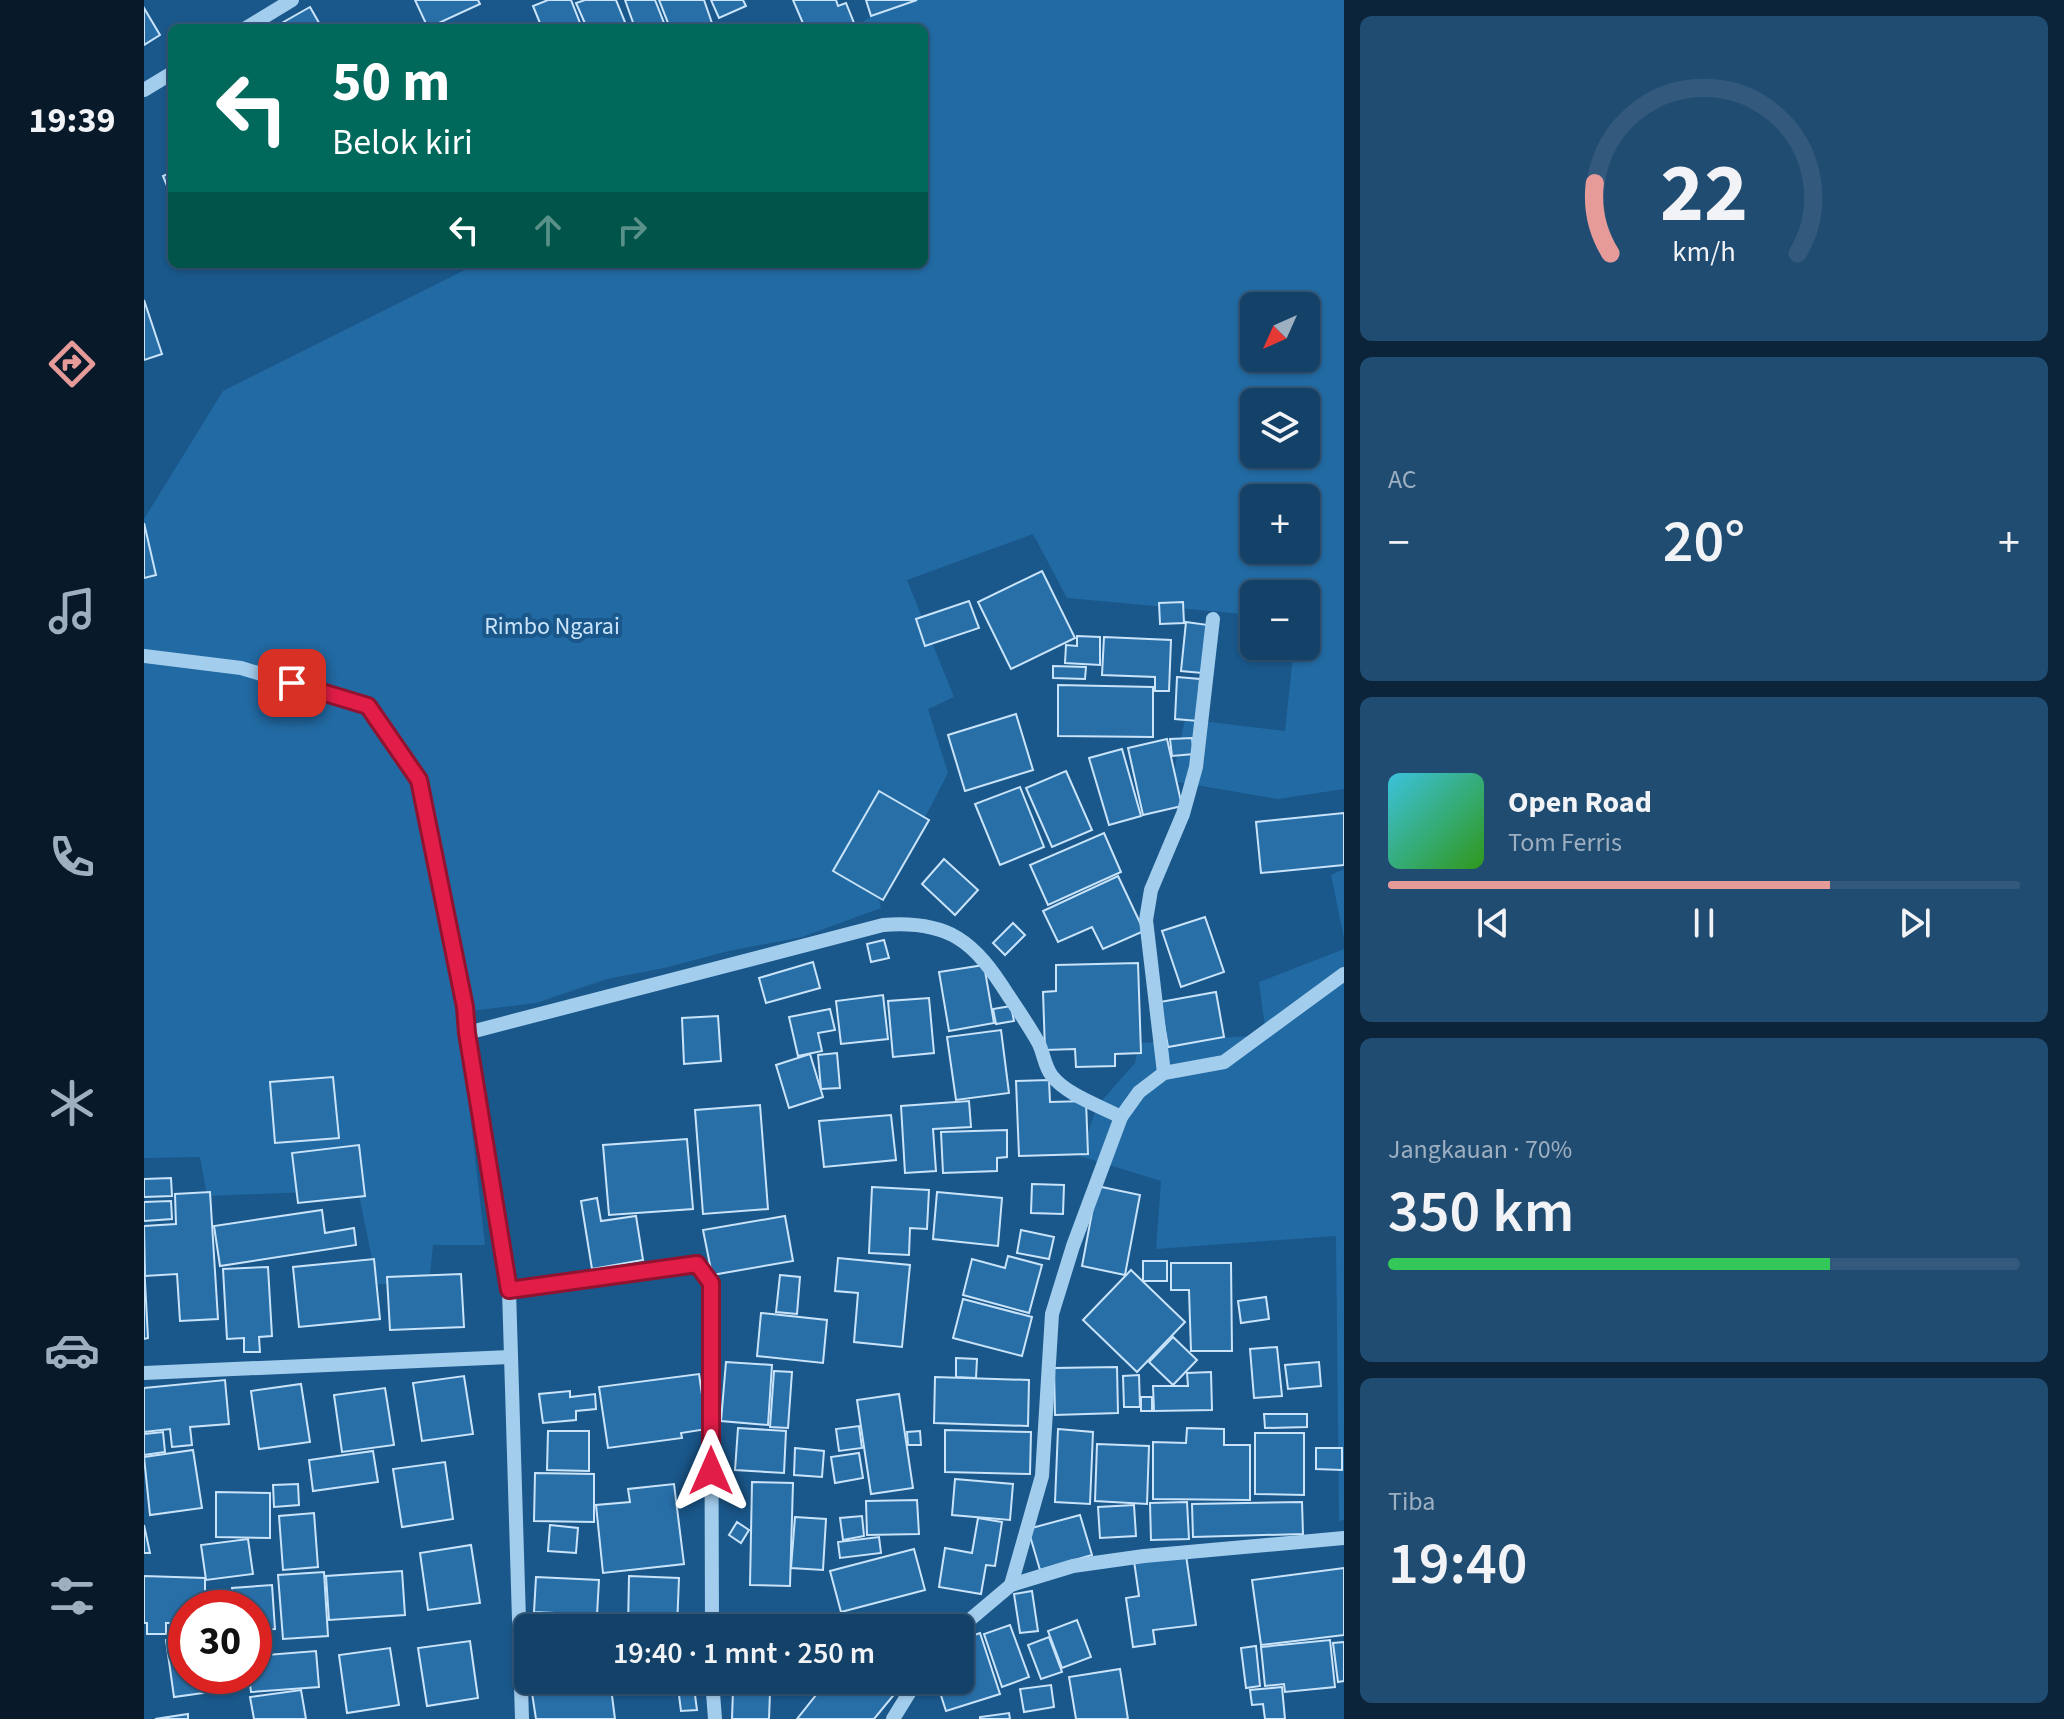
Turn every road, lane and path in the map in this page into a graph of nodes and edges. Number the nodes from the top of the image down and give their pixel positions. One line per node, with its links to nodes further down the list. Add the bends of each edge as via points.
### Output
1 (292, 0): 2 (street)
2 (253, 24)
3 (168, 75): 4 (street)
4 (144, 90)
5 (1213, 619): 9 (street, via 1193,780 1151,890 1146,920)
6 (144, 656): 8 (street, via 241,668 368,706 419,780)
7 (1344, 974): 9 (street, via 1224,1062)
8 (467, 1033): 10 (street, via 883,925 910,923 941,929 966,942 988,964 1039,1044 1053,1077); 11 (street)
9 (1164, 1073): 10 (street, via 1139,1092)
10 (1121, 1117): 15 (street, via 1052,1314 1042,1476)
11 (509, 1290): 12 (street); 16 (street, via 684,1265 697,1264 705,1273 711,1283)
12 (510, 1357): 13 (street); 20 (street)
13 (144, 1373)
14 (1344, 1538): 15 (street, via 1073,1566)
15 (1011, 1585): 17 (street)
16 (712, 1614)
17 (974, 1616)
18 (713, 1694): 21 (street)
19 (908, 1694): 22 (street)
20 (522, 1719)
21 (715, 1719)
22 (893, 1719)

